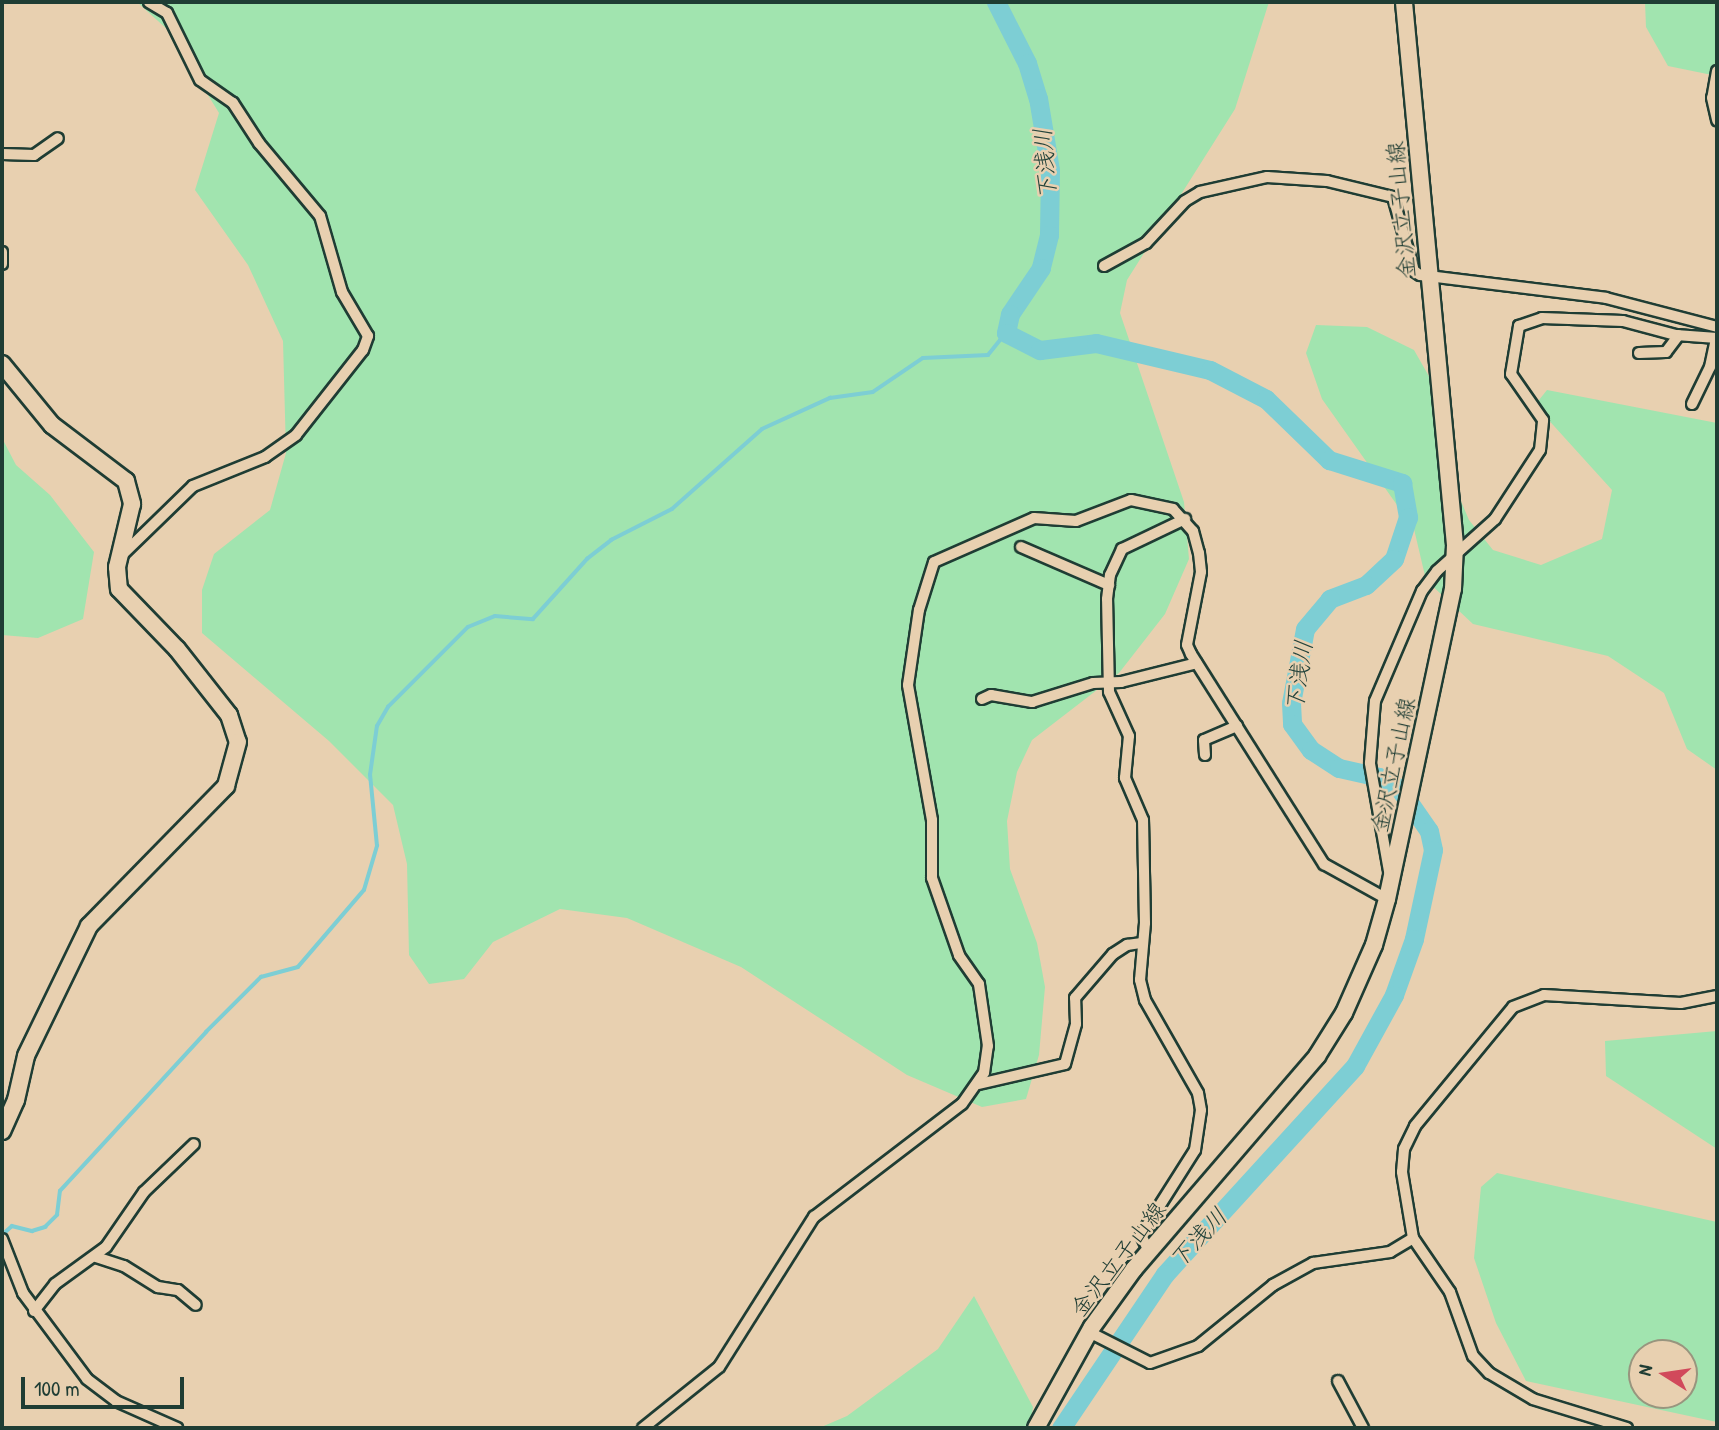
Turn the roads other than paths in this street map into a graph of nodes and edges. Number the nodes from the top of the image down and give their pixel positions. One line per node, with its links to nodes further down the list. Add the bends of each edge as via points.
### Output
1 (149, 2): 19 (street, via 167,13 200,80 233,103 259,144 320,216 342,292 368,336 296,435 265,457 193,486)
2 (1404, 2): 10 (street, 金沢立子山線)
3 (1717, 71): 4 (street, via 1712,98)
4 (1717, 120)
5 (58, 138): 6 (street, via 34,155)
6 (2, 154)
7 (2, 252): 8 (street)
8 (2, 264)
9 (1104, 266): 10 (street, via 1146,243 1191,196 1267,177 1327,181 1390,195 1397,202 1414,271)
10 (1430, 277): 11 (street, via 1606,298); 18 (street, 金沢立子山線)
11 (1717, 334): 12 (street); 15 (street, via 1710,367)
12 (1679, 335): 13 (street, via 1666,352); 18 (street, via 1623,321 1524,321 1515,334 1511,374 1543,420 1540,450 1495,519)
13 (1639, 353)
14 (2, 363): 19 (street, via 52,425 126,481 132,504)
15 (1692, 404)
16 (1185, 519): 20 (street, via 1122,549); 21 (street, via 1194,531 1201,572 1186,645); 30 (street, via 1164,505 1143,500 1076,522 1034,518 934,562 928,573 908,685 932,820 932,877 959,955 979,984 986,1018 988,1046)
17 (1021, 547): 20 (street)
18 (1454, 555): 26 (street, 金沢立子山線, via 1453,589); 26 (street, via 1422,591 1376,701 1371,774)
19 (118, 559): 31 (street, via 117,581 124,597 159,629 229,715 238,742 235,763 226,786 89,926 26,1056 16,1100)
20 (1109, 585): 22 (street)
21 (1197, 663): 22 (street); 24 (street)
22 (1109, 682): 23 (street, via 1032,702 991,695); 28 (street, via 1129,736 1125,778 1143,820)
23 (982, 699)
24 (1237, 726): 25 (street, via 1204,740); 27 (street, via 1324,864)
25 (1205, 755)
26 (1391, 880): 27 (street, 金沢立子山線)
27 (1387, 899): 35 (street, 金沢立子山線, via 1354,991 1317,1056)
28 (1142, 943): 30 (street, via 1113,954 1075,998 1076,1024 1065,1064); 35 (street, via 1140,980 1145,1000 1198,1093 1201,1110 1195,1150 1141,1235)
29 (1717, 996): 33 (street, via 1681,1003 1544,996 1513,1007 1408,1139 1402,1172)
30 (979, 1084): 42 (street, via 944,1119 814,1217 719,1367)
31 (2, 1130)
32 (194, 1144): 36 (street, via 144,1192)
33 (1413, 1238): 39 (street, via 1390,1252 1313,1263 1273,1285 1198,1346 1150,1363); 45 (street, via 1445,1282 1473,1356 1489,1373 1550,1406 1579,1410)
34 (2, 1239): 38 (street)
35 (1149, 1251): 39 (street, 金沢立子山線)
36 (96, 1257): 37 (street, via 124,1266 148,1283 178,1290); 38 (street, via 55,1284)
37 (196, 1305)
38 (34, 1311): 41 (street, via 101,1392)
39 (1089, 1332): 43 (street, 金沢立子山線)
40 (1338, 1381): 44 (street)
41 (177, 1428)
42 (643, 1428)
43 (1036, 1428)
44 (1363, 1428)
45 (1627, 1428)

